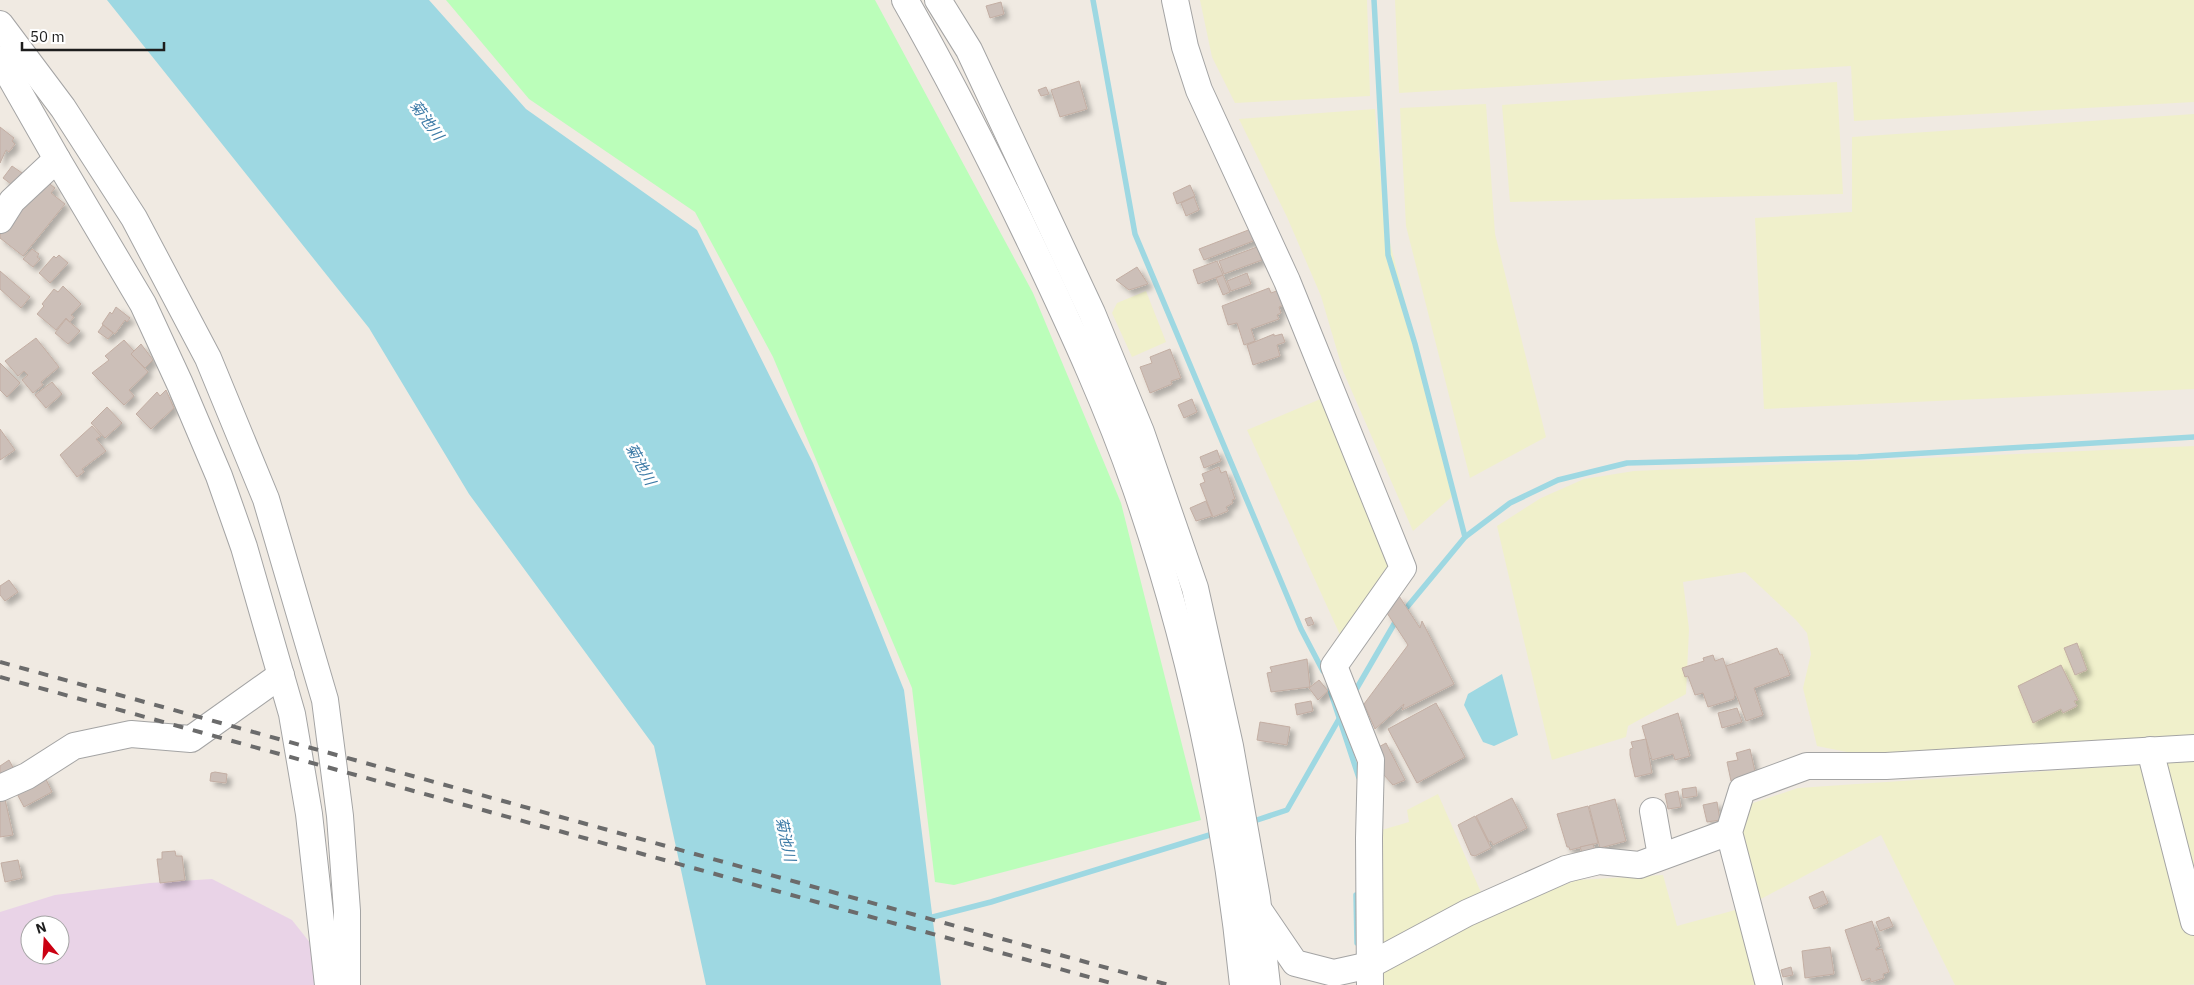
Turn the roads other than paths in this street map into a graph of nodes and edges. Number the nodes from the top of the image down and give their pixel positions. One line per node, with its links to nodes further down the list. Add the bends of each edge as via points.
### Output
1 (905, 0): 20 (street, via 979,134 1075,336 1135,485 1198,706 1221,818)
2 (938, 0): 15 (street, via 969,50 1024,164 1092,313 1141,432 1195,588 1230,746)
3 (1175, 0): 17 (street, via 1198,90 1287,281 1403,568 1334,666 1371,760)
4 (0, 24): 19 (street, via 63,108 134,218 208,358 266,499 325,700 347,911)
5 (0, 59): 6 (street)
6 (57, 160): 7 (street, via 12,201); 8 (street, via 143,304 180,384 228,502)
7 (0, 220)
8 (281, 675): 11 (street, via 191,739 131,734 74,746 27,776); 18 (street, via 292,714 308,814)
9 (2194, 748): 10 (street)
10 (2150, 750): 13 (street, via 1886,766 1807,766 1742,790); 16 (street)
11 (0, 788)
12 (1653, 811): 14 (street)
13 (1729, 832): 14 (street); 22 (street)
14 (1661, 856): 17 (street, via 1639,865 1599,862 1566,869 1467,913)
15 (1258, 909): 17 (street, via 1295,963 1334,973); 21 (street)
16 (2194, 922)
17 (1370, 975)
18 (328, 985)
19 (347, 985)
20 (1243, 985)
21 (1267, 985)
22 (1768, 985)

